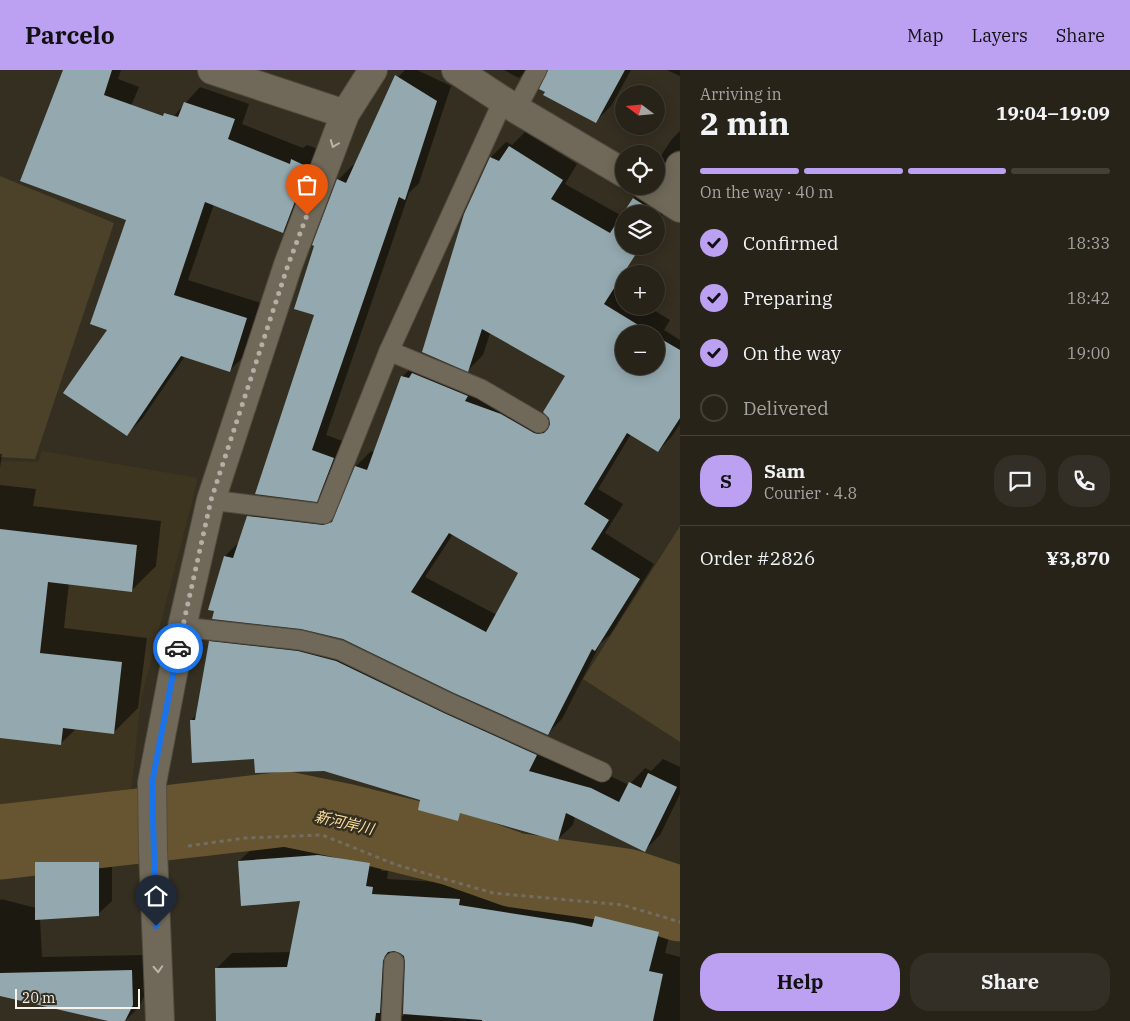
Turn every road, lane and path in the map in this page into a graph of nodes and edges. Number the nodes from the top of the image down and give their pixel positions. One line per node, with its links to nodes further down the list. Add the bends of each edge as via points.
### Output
1 (212, 70): 6 (street)
2 (373, 70): 6 (street)
3 (456, 70): 5 (street)
4 (537, 70): 5 (lane)
5 (510, 105): 8 (street); 10 (lane)
6 (345, 114): 12 (street, one-way to 12, via 288,265)
7 (680, 166): 9 (street)
8 (615, 168)
9 (664, 198)
10 (389, 351): 11 (lane, via 481,389); 12 (lane, via 324,514)
11 (538, 423)
12 (211, 500): 13 (street)
13 (182, 627): 14 (lane, via 300,640 340,650); 15 (street, via 152,783)
14 (602, 772)
15 (152, 850): 16 (path, via 245,838 322,835 397,865 493,893 623,905); 18 (street, one-way to 18)
16 (680, 922)
17 (394, 962): 19 (lane)
18 (160, 1021)
19 (391, 1021)

